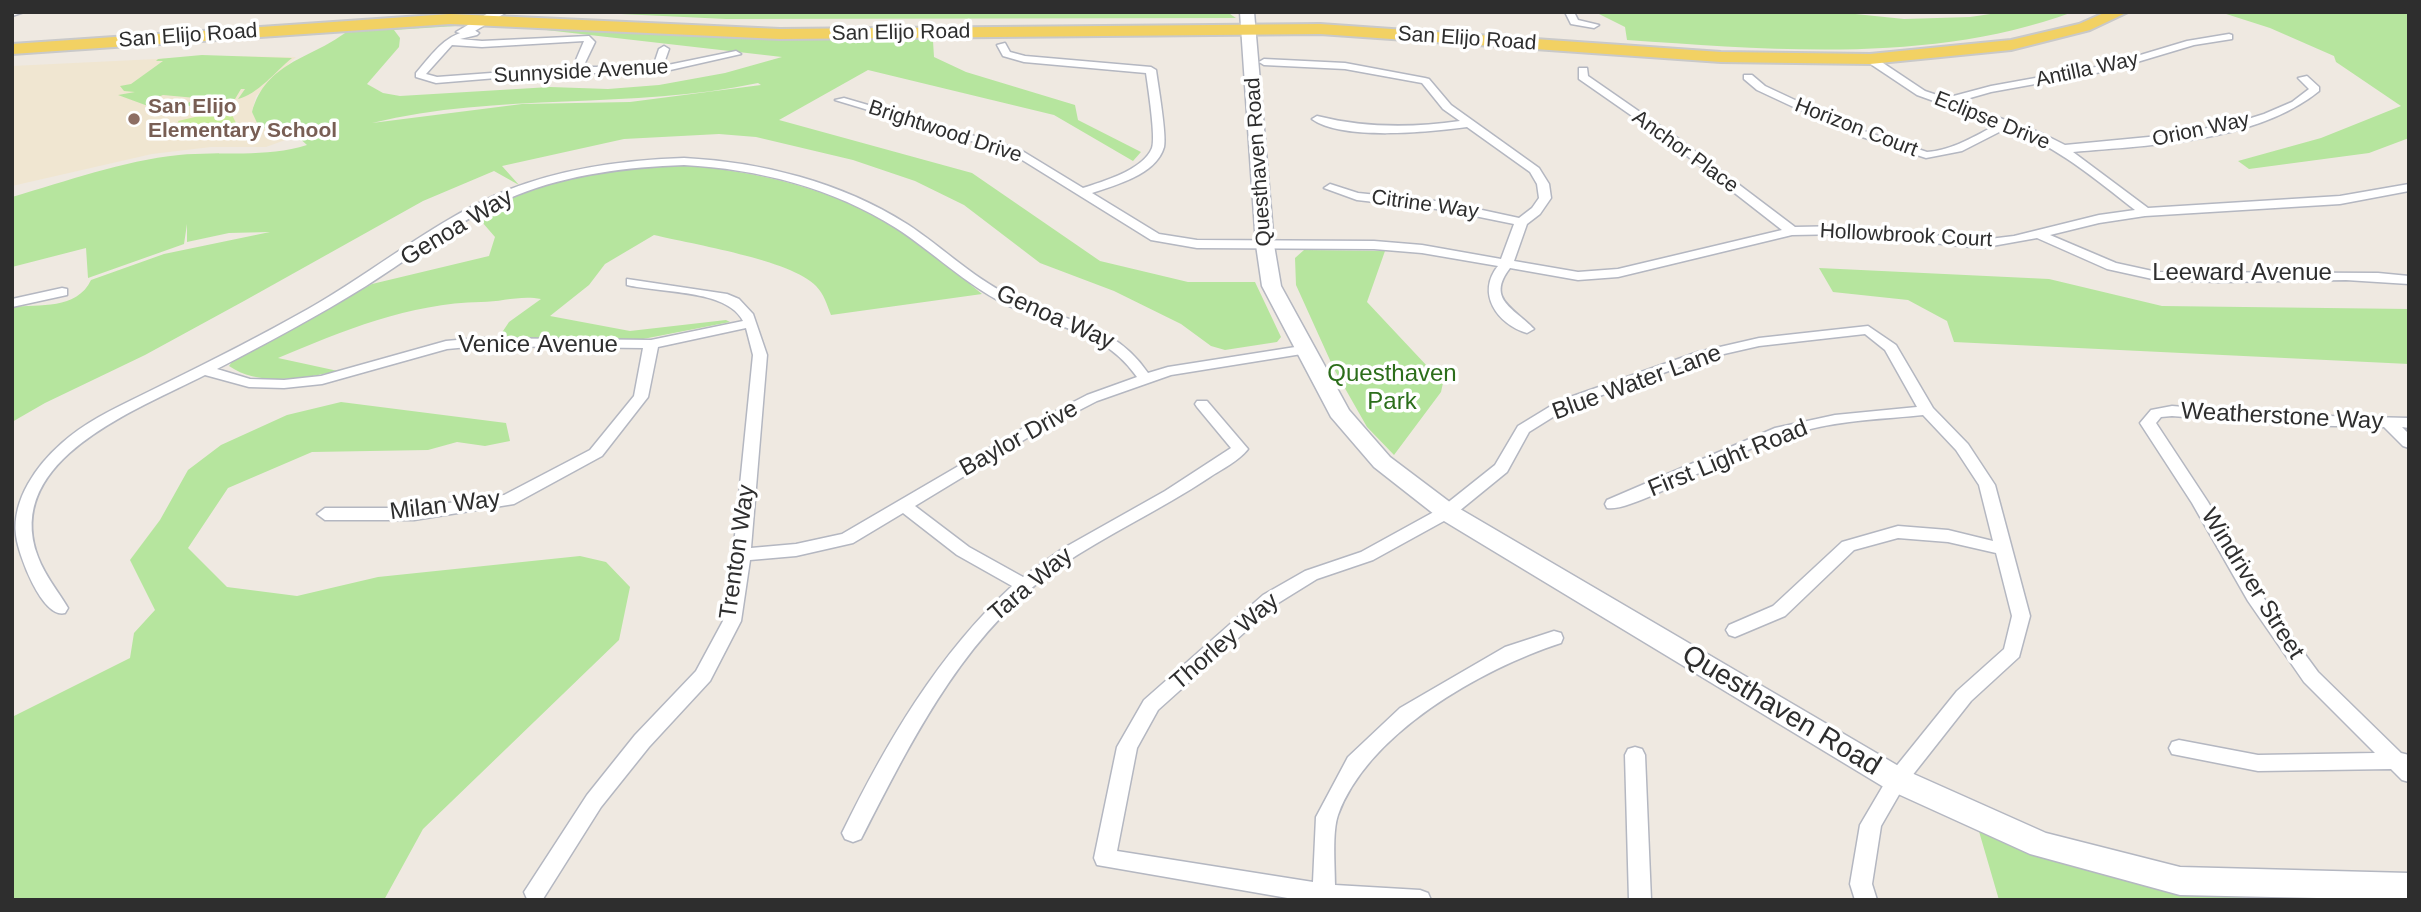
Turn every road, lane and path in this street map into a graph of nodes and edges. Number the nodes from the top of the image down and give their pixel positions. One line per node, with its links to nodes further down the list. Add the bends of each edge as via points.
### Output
1 (20, 12): 5 (street)
2 (1569, 12): 8 (street, via 1574,22)
3 (2096, 12): 7 (main road, San Elijo Road, via 1997,40 1912,51 1829,54)
4 (2120, 12): 16 (main road, San Elijo Road, via 2084,27 2011,45)
5 (12, 13)
6 (497, 15): 7 (main road, San Elijo Road, via 794,34); 9 (street); 13 (main road, San Elijo Road)
7 (1254, 21): 16 (main road, San Elijo Road, via 1721,57); 17 (street, Questhaven Road); 36 (street, Questhaven Road)
8 (1594, 25)
9 (469, 32): 11 (street)
10 (2229, 37): 24 (street, Antilla Way, via 2206,37 2132,63 1980,90)
11 (451, 42): 18 (street, via 586,38 590,42); 18 (street, Sunnyside Avenue, via 420,75 436,80)
12 (1002, 45): 31 (street, via 1006,54 1024,59 1151,70 1159,146 1150,160 1124,178)
13 (12, 47)
14 (664, 49): 19 (street)
15 (736, 54): 19 (street, Sunnyside Avenue)
16 (1870, 59): 24 (street, Eclipse Drive, via 1921,93)
17 (1264, 62): 26 (street, via 1345,66 1425,81 1447,107); 36 (street, Questhaven Road)
18 (576, 70): 19 (street, Sunnyside Avenue)
19 (657, 70)
20 (1583, 70): 34 (street, Anchor Place, via 1583,77)
21 (1748, 77): 27 (street, Horizon Court, via 1760,88 1851,131 1926,155 1939,155)
22 (2303, 78): 28 (street, Orion Way, via 2315,89 2304,102 2258,118 2201,134)
23 (840, 100): 31 (street, Brightwood Drive, via 1015,151)
24 (1945, 102): 27 (street, Eclipse Drive)
25 (1317, 119): 26 (street, via 1340,126 1417,129)
26 (1469, 123): 33 (street, via 1535,170 1543,184 1545,198)
27 (2007, 124): 28 (street, Eclipse Drive)
28 (2063, 149): 32 (street, Eclipse Drive)
29 (2409, 187): 32 (street, Hollowbrook Court, via 2340,200)
30 (1330, 188): 33 (street, Citrine Way)
31 (1083, 192): 36 (street, Brightwood Drive, via 1155,237 1197,244)
32 (2145, 212): 35 (street, Hollowbrook Court)
33 (1521, 222): 37 (street)
34 (1792, 231): 35 (street, Hollowbrook Court, via 1846,230 1981,244); 37 (street, Hollowbrook Court, via 1618,273 1578,276)
35 (2041, 235): 38 (street, Leeward Avenue, via 2093,261 2155,276 2361,273)
36 (1273, 245): 37 (street, Hollowbrook Court, via 1422,248); 41 (street, Questhaven Road, via 1286,284)
37 (1506, 264): 44 (street, via 1496,277 1494,294 1501,309)
38 (2409, 280)
39 (632, 282): 43 (street, via 701,292 741,307)
40 (62, 292): 42 (street)
41 (1281, 298): 46 (street, Questhaven Road)
42 (12, 303)
43 (751, 323): 45 (street, Venice Avenue); 60 (street, Trenton Way, via 760,355)
44 (1527, 330)
45 (651, 344): 47 (street, Venice Avenue, via 446,345 322,380 284,384 249,383); 58 (street, Milan Way, via 641,397 596,453 508,500 414,514)
46 (1308, 349): 48 (street, Baylor Drive, via 1168,372); 57 (street, Questhaven Road, via 1339,412 1382,463)
47 (204, 370): 48 (street, Genoa Way, via 517,191 605,169 695,162 772,173 869,208 1014,305 1090,330 1120,346); 62 (street, Genoa Way, via 89,428 35,478 16,526 35,583)
48 (1146, 380): 56 (street, Baylor Drive, via 1092,398)
49 (1202, 404): 61 (street, Tara Way, via 1240,449 1148,508 1076,546)
50 (1927, 410): 55 (street, First Light Road, via 1805,425); 57 (street, Blue Water Lane, via 1891,348 1868,330 1759,342 1698,356 1564,404 1523,429 1501,468); 59 (street, via 1962,447 1987,485)
51 (2156, 413): 52 (street, Weatherstone Way); 67 (street, Windriver Street, via 2148,423 2151,432 2200,502 2254,597 2311,677)
52 (2389, 423): 53 (street, Weatherstone Way); 54 (street)
53 (2409, 423)
54 (2409, 443)
55 (1613, 504)
56 (904, 505): 60 (street, Baylor Drive, via 847,539); 61 (street, via 963,551)
57 (1447, 512): 68 (street, Questhaven Road); 72 (street, Thorley Way, via 1367,556 1311,575 1269,600 1151,705 1127,747 1105,858)
58 (325, 514)
59 (2004, 549): 63 (street, via 1948,536 1898,532 1848,546 1779,611); 68 (street, via 2021,616 2012,652 1964,696)
60 (742, 555): 71 (street, Trenton Way, via 732,621 704,677 642,741 602,791)
61 (1024, 585): 69 (street, Tara Way, via 972,636 916,713)
62 (59, 608)
63 (1735, 630)
64 (1554, 638): 72 (street, via 1513,652 1408,713 1355,763 1327,817)
65 (2179, 748): 67 (street, via 2258,763)
66 (1635, 755): 74 (street)
67 (2405, 765)
68 (1897, 780): 70 (street, Questhaven Road, via 2041,845 2180,881); 75 (street, via 1871,825 1861,884)
69 (853, 833)
70 (2409, 887)
71 (535, 892)
72 (1323, 894): 73 (street)
73 (1420, 900)
74 (1640, 900)
75 (1866, 900)

